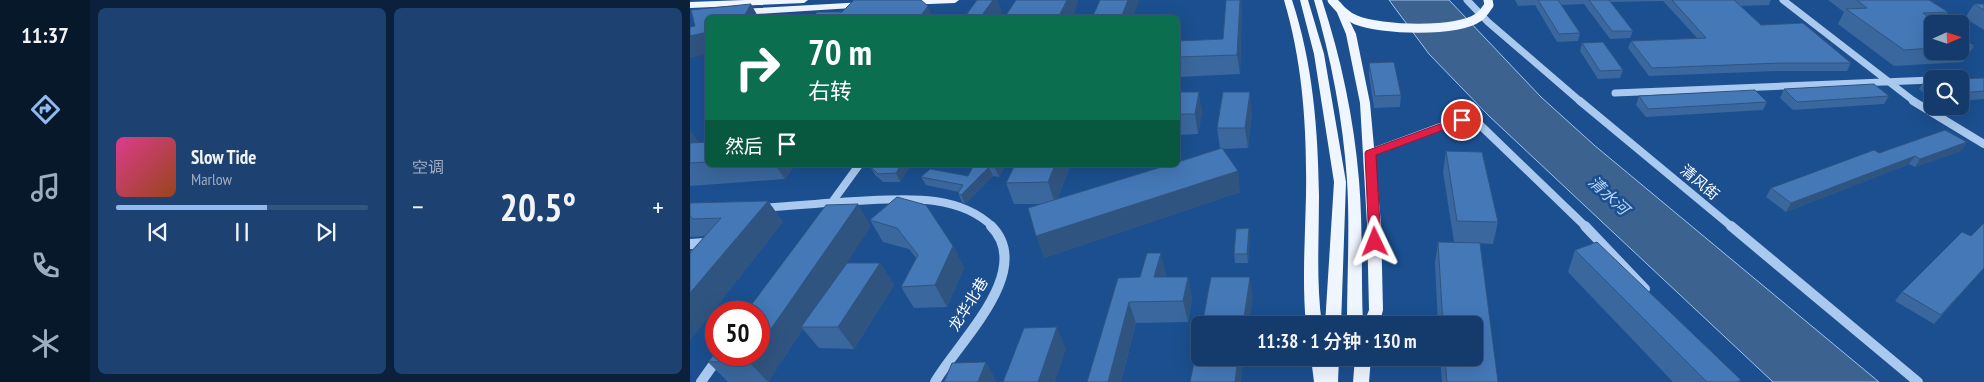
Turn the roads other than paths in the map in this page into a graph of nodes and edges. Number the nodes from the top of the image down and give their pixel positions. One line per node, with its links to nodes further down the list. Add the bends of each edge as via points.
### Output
1 (738, 0): 14 (main road)
2 (804, 0): 13 (main road)
3 (955, 0): 12 (main road)
4 (1304, 0): 22 (main road)
5 (1318, 0): 22 (main road, via 1342,95)
6 (1334, 0): 8 (main road, bridge, via 1358,21 1406,28 1468,22 1481,16 1489,5); 20 (main road, via 1351,34 1358,62)
7 (1467, 0): 43 (street, 清风街, via 1585,105)
8 (1488, 0)
9 (1784, 0): 17 (street)
10 (1288, 1): 28 (main road, via 1296,21 1310,98)
11 (878, 2): 13 (main road); 15 (main road)
12 (898, 3)
13 (767, 4): 14 (main road); 15 (main road)
14 (690, 5)
15 (690, 13)
16 (1924, 80): 17 (street)
17 (1890, 82): 18 (street); 19 (street, via 1923,108)
18 (1615, 93)
19 (1984, 144)
20 (1370, 153): 27 (street, via 1462,120 1478,123 1565,205); 31 (main road)
21 (858, 167): 23 (street)
22 (1346, 181): 29 (main road); 30 (main road)
23 (829, 207): 24 (street, 龙华北巷); 38 (street, 龙华北巷, via 917,199 967,209 998,232 1006,249 1000,284 984,313)
24 (747, 208)
25 (690, 244): 26 (street, via 705,243)
26 (690, 260)
27 (1653, 296)
28 (1313, 316)
29 (1334, 316)
30 (1354, 316)
31 (1374, 316)
32 (712, 366): 37 (street)
33 (1320, 366): 39 (main road)
34 (1331, 366): 40 (main road)
35 (1356, 366): 41 (main road)
36 (1362, 366): 42 (main road)
37 (700, 382)
38 (934, 382)
39 (1322, 382)
40 (1330, 382)
41 (1356, 382)
42 (1361, 382)
43 (1918, 382)

